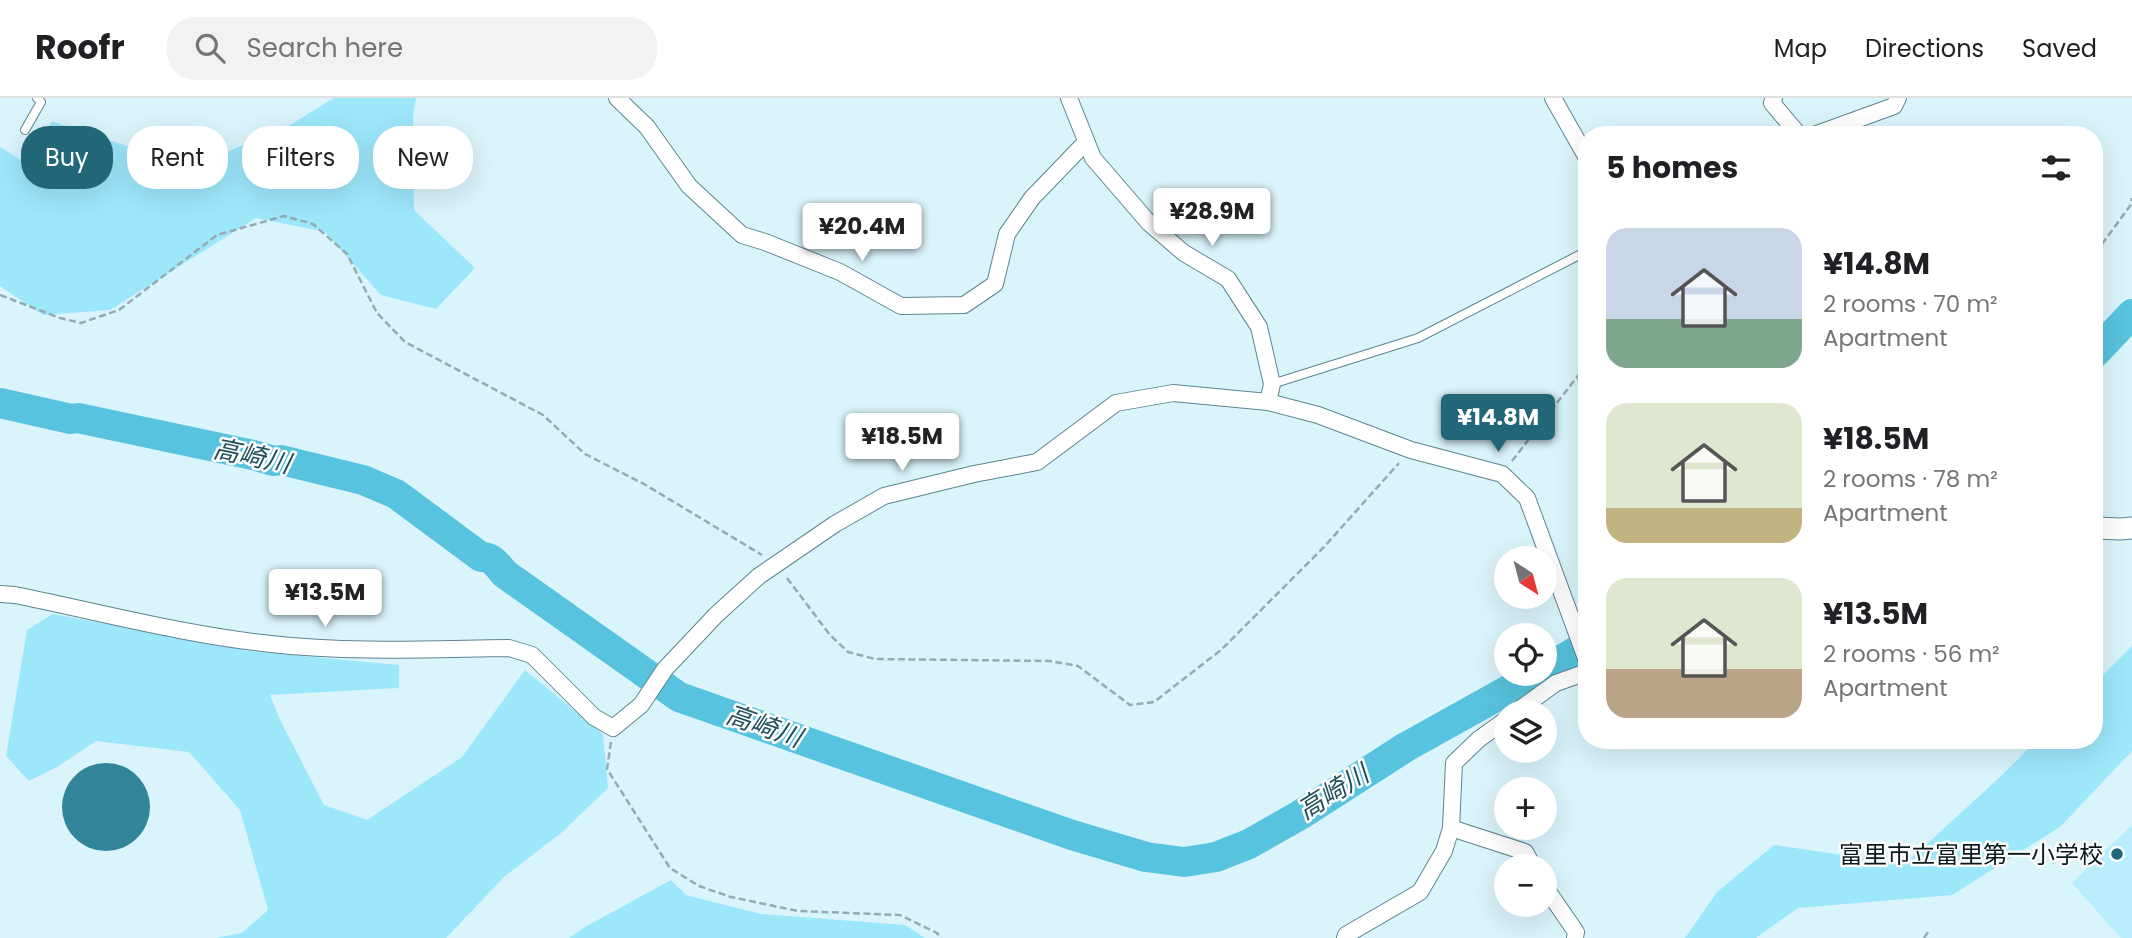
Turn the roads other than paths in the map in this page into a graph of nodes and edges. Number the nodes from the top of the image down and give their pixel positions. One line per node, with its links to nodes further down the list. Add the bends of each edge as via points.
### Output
1 (37, 98): 7 (lane, via 41,103)
2 (617, 98): 11 (street, via 647,127 689,186 742,234 840,272 901,306 964,304 995,284 1007,234 1032,198)
3 (1069, 98): 11 (street)
4 (1553, 98): 10 (street)
5 (1774, 98): 8 (street, via 1772,103)
6 (1898, 98): 9 (street, via 1894,106)
7 (27, 126)
8 (1791, 126)
9 (1839, 126)
10 (1578, 142)
11 (1085, 143): 13 (street, via 1149,223 1184,253 1228,279 1259,327)
12 (1578, 256): 13 (lane, via 1418,338)
13 (1272, 384): 14 (street)
14 (1268, 402): 17 (street, via 1173,393 1116,403 1037,463 884,496 759,576 665,669 641,705 613,728 594,717 532,655 509,648 363,650 271,644); 18 (street, via 1318,415 1411,450 1502,474 1527,498)
15 (2132, 527): 16 (street)
16 (2103, 528)
17 (0, 594)
18 (1578, 637)
19 (1578, 675): 20 (street, via 1556,683)
20 (1533, 700)
21 (1494, 728): 22 (street, via 1454,763)
22 (1451, 828): 23 (street); 25 (street, via 1444,851 1420,892)
23 (1526, 854)
24 (1557, 904): 26 (street, via 1576,932)
25 (1345, 938)
26 (1575, 938)

